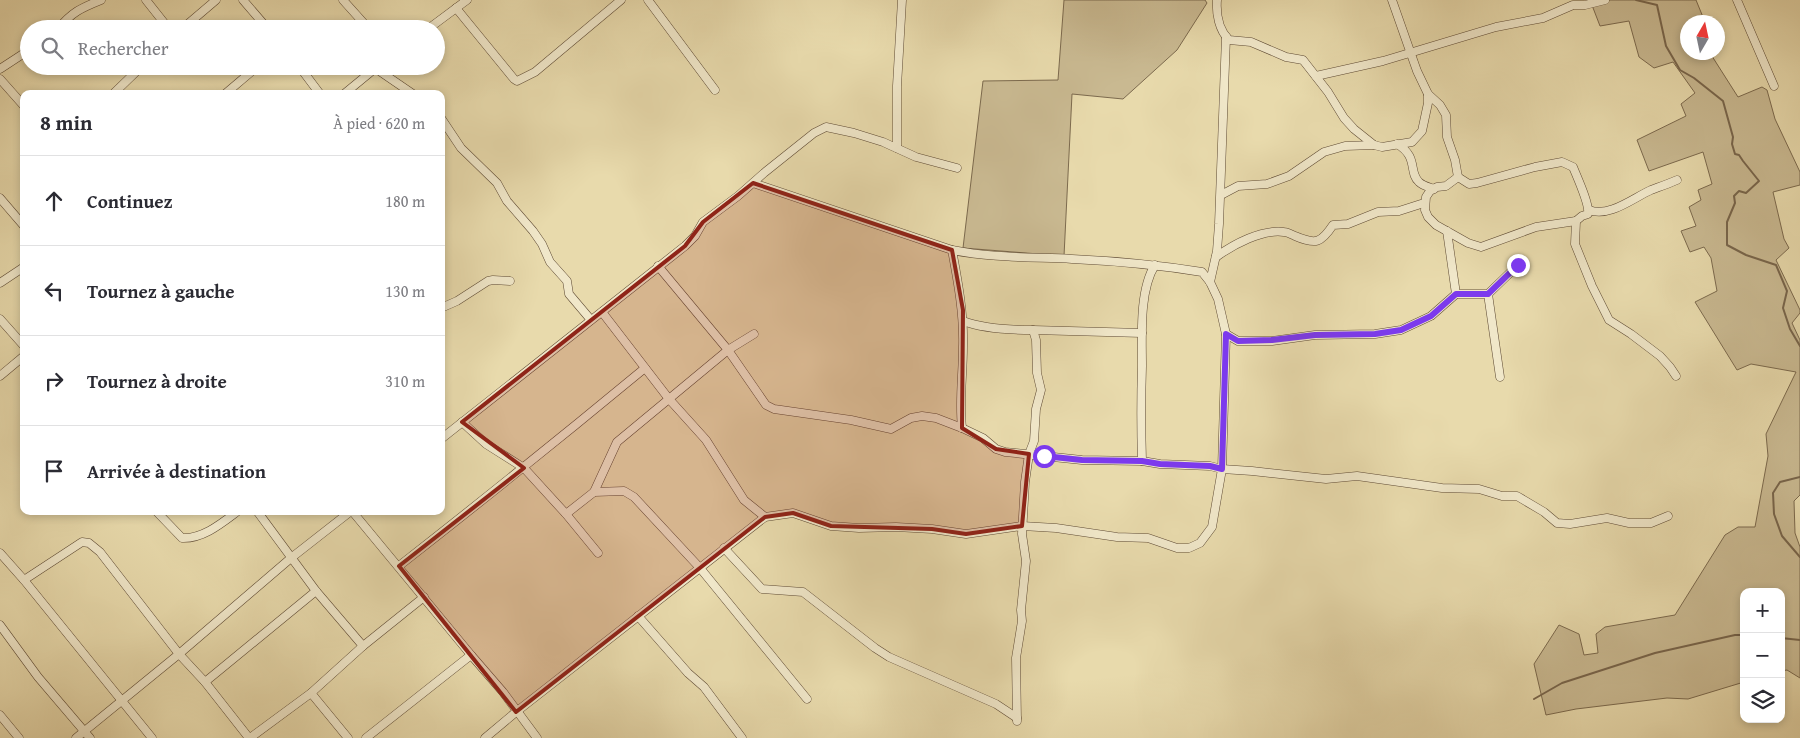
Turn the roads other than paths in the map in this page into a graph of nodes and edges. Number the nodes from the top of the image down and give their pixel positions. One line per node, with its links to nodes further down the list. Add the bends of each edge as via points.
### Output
1 (101, 0): 15 (street)
2 (146, 0): 16 (street)
3 (216, 0): 17 (street)
4 (243, 0): 18 (street)
5 (343, 0): 19 (street)
6 (467, 0): 14 (street)
7 (621, 0): 14 (street, via 535,72 517,81)
8 (648, 0): 38 (street)
9 (902, 0): 44 (street, via 897,86)
10 (1217, 0): 21 (street, via 1219,21)
11 (1392, 0): 22 (street)
12 (1605, 0): 22 (street, via 1573,5 1543,18 1496,27)
13 (1737, 0): 32 (street)
14 (456, 8): 20 (street)
15 (65, 20)
16 (162, 20)
17 (193, 20)
18 (260, 20)
19 (361, 20)
20 (440, 20)
21 (1226, 37): 30 (street, via 1303,60); 50 (street)
22 (1411, 53): 30 (street); 39 (street)
23 (20, 56): 24 (street)
24 (0, 70)
25 (134, 75): 33 (street)
26 (247, 75): 34 (street)
27 (305, 75): 35 (street)
28 (367, 75): 36 (street)
29 (388, 75): 37 (street)
30 (1316, 76): 43 (street, via 1344,118)
31 (0, 81): 40 (street)
32 (1774, 86)
33 (120, 90)
34 (230, 90)
35 (317, 90)
36 (349, 90)
37 (408, 90)
38 (715, 90)
39 (1428, 94): 42 (street, via 1422,131 1412,142); 46 (street, via 1446,115 1447,137)
40 (20, 102)
41 (445, 124): 71 (street, via 461,148 497,183 507,201 533,231 550,262 568,281 569,294)
42 (1397, 144): 43 (street); 49 (street, via 1406,150 1420,184)
43 (1374, 145): 50 (street, via 1345,146 1324,152 1289,176 1267,184 1238,186)
44 (898, 148): 45 (street, via 916,157); 48 (street, via 826,127 814,133)
45 (957, 168)
46 (1458, 177): 49 (street, via 1446,186); 53 (street, via 1469,184 1477,183 1562,162 1573,167)
47 (1677, 180): 53 (street, via 1612,209)
48 (753, 183): 57 (street); 61 (street, via 703,222 685,246)
49 (1434, 189): 52 (street)
50 (1220, 196): 58 (street)
51 (0, 198): 54 (street)
52 (1424, 203): 56 (street, via 1428,217); 58 (street, via 1399,211 1378,212 1348,224 1333,224 1316,242 1285,232 1269,233 1234,244)
53 (1589, 210): 55 (street)
54 (20, 221)
55 (1576, 221): 56 (street, via 1536,227 1481,247); 82 (street, via 1575,244 1609,320 1660,356)
56 (1447, 231): 66 (street)
57 (952, 250): 59 (street, via 1001,257); 72 (street)
58 (1216, 257): 64 (street)
59 (1155, 265): 64 (street, via 1202,272); 74 (street, via 1148,283)
60 (1518, 265): 67 (street)
61 (658, 266): 69 (street); 78 (street)
62 (20, 271): 65 (street)
63 (510, 281): 68 (street, via 488,281)
64 (1210, 282): 76 (street)
65 (0, 284)
66 (1456, 294): 67 (street); 76 (street, via 1431,316 1401,330 1263,341 1238,341)
67 (1488, 294): 83 (street)
68 (445, 306)
69 (602, 312): 71 (street); 80 (street)
70 (0, 319): 77 (street)
71 (591, 320): 85 (street)
72 (963, 321): 73 (street); 86 (street)
73 (1033, 330): 74 (street); 88 (street, via 1041,390 1036,408 1034,441)
74 (1142, 333): 89 (street)
75 (754, 334): 78 (street)
76 (1226, 334): 91 (street)
77 (20, 342)
78 (728, 350): 84 (street); 86 (street, via 766,405 774,410 891,429 910,418 922,416)
79 (20, 359): 81 (street)
80 (645, 368): 84 (street); 90 (street)
81 (0, 376)
82 (1676, 376)
83 (1500, 377)
84 (669, 400): 92 (street, via 617,442); 100 (street, via 706,440 744,500)
85 (462, 422): 87 (street); 90 (street, via 486,444)
86 (962, 428): 88 (street, via 983,438 996,449)
87 (445, 436)
88 (1028, 454): 89 (street, via 1082,460); 101 (street)
89 (1142, 461): 91 (street)
90 (524, 468): 93 (street); 106 (street)
91 (1222, 469): 99 (street, via 1326,479 1357,476 1516,496 1558,523 1607,518 1628,523 1651,523); 101 (street, via 1212,527 1200,543 1189,548 1176,548 1148,538)
92 (594, 492): 93 (street); 107 (street, via 624,491 634,497)
93 (566, 514): 104 (street)
94 (160, 515): 95 (street, via 182,538 190,539 219,526)
95 (233, 515)
96 (260, 515): 105 (street)
97 (346, 515): 105 (street)
98 (354, 515): 106 (street)
99 (1668, 516)
100 (765, 518): 101 (street, via 793,514 831,526 932,529 966,534); 102 (street)
101 (1022, 526): 102 (street, via 1026,561 1016,658 1017,719 996,704 889,657 803,592 762,589)
102 (724, 548): 107 (street)
103 (0, 553): 108 (street)
104 (598, 553)
105 (291, 558): 109 (street); 114 (street)
106 (399, 566): 110 (street)
107 (700, 568): 111 (street); 118 (street)
108 (24, 580): 114 (street, via 82,542 89,543 100,552); 119 (street)
109 (316, 591): 113 (street); 116 (street)
110 (424, 597): 113 (street); 115 (street)
111 (638, 616): 120 (street); 131 (street, via 704,687)
112 (0, 625): 122 (street)
113 (363, 646): 117 (street)
114 (179, 654): 116 (street); 119 (street)
115 (470, 655): 120 (street); 128 (street)
116 (205, 682): 126 (street)
117 (311, 693): 126 (street); 127 (street)
118 (807, 699)
119 (121, 700): 122 (street); 125 (street)
120 (516, 712): 129 (street); 130 (street)
121 (0, 715): 123 (street)
122 (87, 735): 124 (street)
123 (19, 738)
124 (76, 738)
125 (152, 738)
126 (250, 738)
127 (348, 738)
128 (366, 738)
129 (485, 738)
130 (537, 738)
131 (742, 738)

